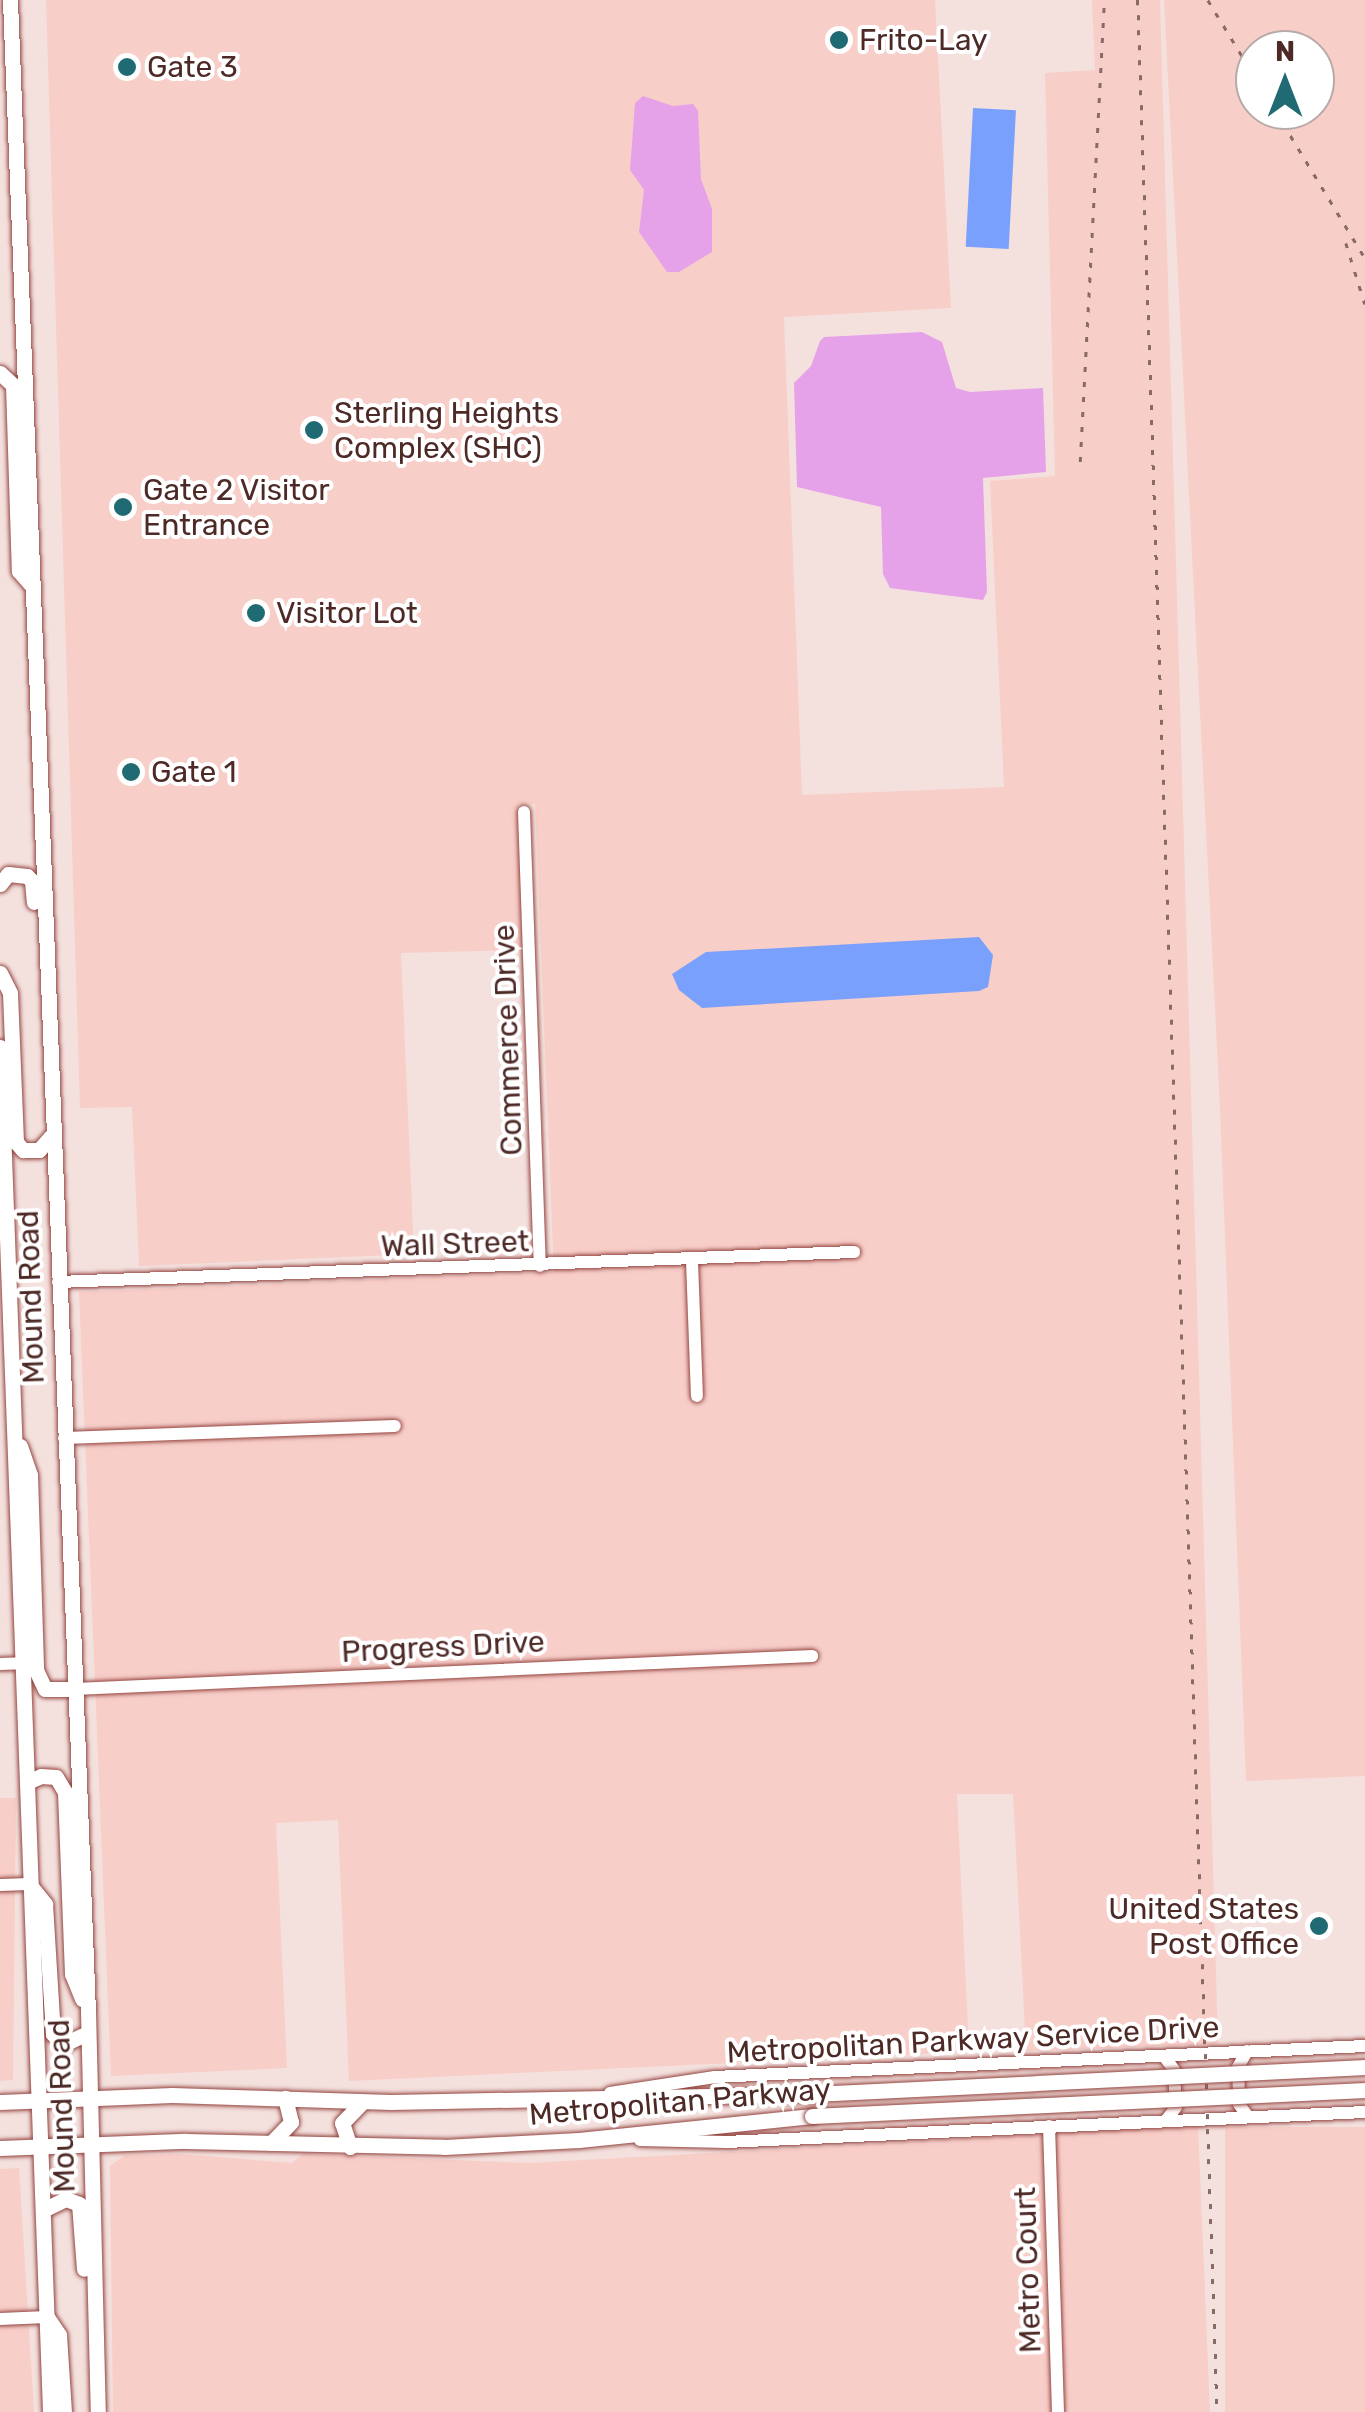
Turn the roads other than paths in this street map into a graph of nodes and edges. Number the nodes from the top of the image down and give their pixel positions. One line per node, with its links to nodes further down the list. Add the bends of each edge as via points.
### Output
1 (10, 0): 3 (main road, Mound Road)
2 (0, 56): 3 (main road)
3 (12, 71): 4 (main road, Mound Road)
4 (20, 270): 5 (main road); 7 (main road, Mound Road)
5 (0, 272)
6 (0, 373): 7 (main road, via 13,385 18,571)
7 (32, 586): 12 (main road, Mound Road)
8 (524, 812): 16 (street, Commerce Drive)
9 (0, 884): 12 (main road, via 18,872 32,881 38,1051)
10 (0, 972): 13 (main road, via 10,993 16,1142 23,1150 38,1150)
11 (0, 1047): 20 (main road, Mound Road)
12 (50, 1089): 13 (main road, Mound Road)
13 (52, 1136): 17 (main road, Mound Road)
14 (854, 1252): 15 (street, Wall Street)
15 (692, 1261): 16 (street, Wall Street); 18 (street)
16 (540, 1266): 17 (street, Wall Street)
17 (58, 1282): 21 (main road, Mound Road)
18 (697, 1396)
19 (395, 1426): 21 (street)
20 (14, 1428): 23 (main road, Mound Road); 25 (main road, via 30,1475 36,1670 45,1688)
21 (64, 1438): 25 (main road, Mound Road)
22 (812, 1656): 25 (street, Progress Drive)
23 (23, 1663): 24 (street); 26 (main road, Mound Road)
24 (0, 1664)
25 (75, 1688): 29 (main road, Mound Road)
26 (27, 1782): 27 (main road, Mound Road); 29 (main road, via 56,1777 65,1792 72,1974)
27 (30, 1884): 28 (street); 30 (main road, via 46,1904 53,2034 70,2044); 39 (main road, Mound Road)
28 (0, 1885)
29 (88, 2012): 30 (main road, Mound Road)
30 (88, 2034): 36 (main road, Mound Road)
31 (1365, 2046): 32 (street, Metropolitan Parkway Service Drive)
32 (1247, 2051): 33 (street, Metropolitan Parkway Service Drive); 43 (street, via 1238,2067 1240,2104)
33 (1164, 2056): 38 (street, Metropolitan Parkway Service Drive, via 680,2080); 44 (street, via 1174,2070 1176,2107)
34 (1365, 2068): 38 (main road, Metropolitan Parkway, bridge)
35 (1365, 2090): 46 (main road, Metropolitan Parkway, bridge, via 812,2116)
36 (90, 2097): 37 (main road, Metropolitan Parkway); 39 (main road, Metropolitan Parkway); 48 (main road, Mound Road)
37 (285, 2098): 41 (main road, Metropolitan Parkway); 47 (main road, via 291,2122)
38 (585, 2098): 41 (main road, Metropolitan Parkway)
39 (38, 2100): 40 (main road, Metropolitan Parkway); 49 (main road, Mound Road)
40 (0, 2102)
41 (362, 2102): 50 (main road, via 342,2123)
42 (1365, 2112): 43 (street)
43 (1248, 2117): 44 (street)
44 (1166, 2121): 45 (street)
45 (1049, 2126): 46 (street, via 726,2142); 58 (street, Metro Court)
46 (598, 2138): 50 (main road, Metropolitan Parkway)
47 (271, 2143): 48 (main road, Metropolitan Parkway); 50 (main road, Metropolitan Parkway)
48 (91, 2144): 49 (main road, Metropolitan Parkway); 57 (main road, Mound Road)
49 (40, 2146): 51 (main road, Metropolitan Parkway); 52 (main road, Mound Road)
50 (350, 2147)
51 (0, 2148)
52 (44, 2210): 53 (main road, Mound Road); 57 (main road, via 66,2199 81,2209 88,2397)
53 (47, 2317): 54 (street); 55 (main road, Mound Road); 56 (main road, via 59,2335)
54 (0, 2319)
55 (50, 2412)
56 (64, 2412)
57 (96, 2412)
58 (1058, 2412)

